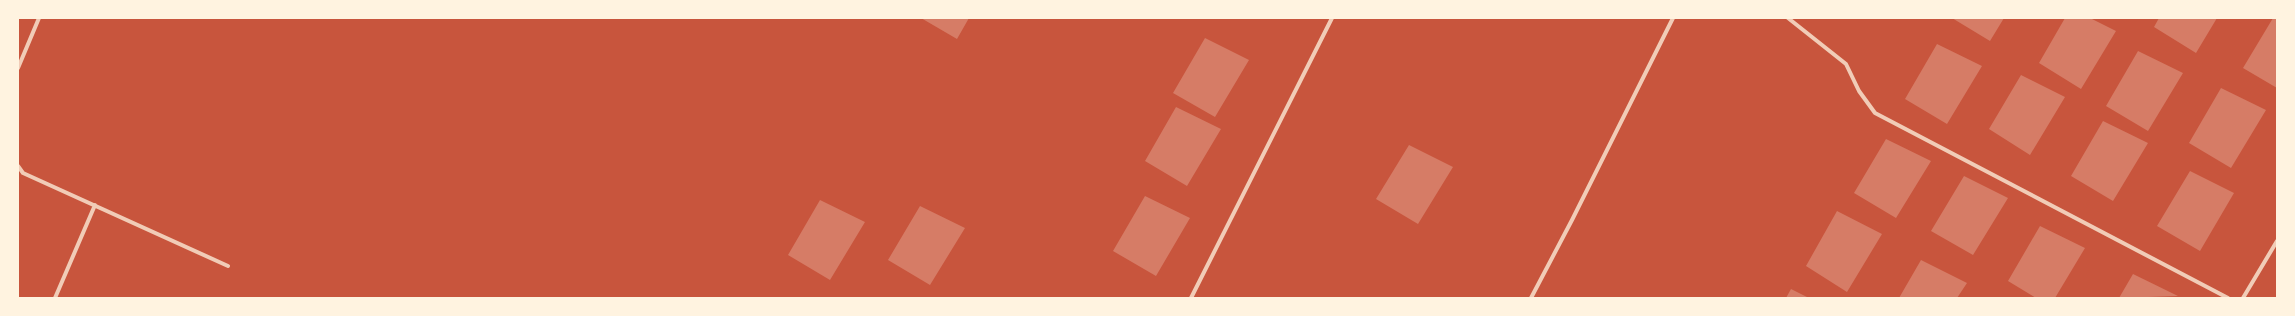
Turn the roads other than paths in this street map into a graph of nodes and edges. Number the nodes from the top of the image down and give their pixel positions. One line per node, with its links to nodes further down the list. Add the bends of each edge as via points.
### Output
1 (39, 18): 5 (street)
2 (1332, 18): 11 (street)
3 (1673, 18): 12 (street)
4 (1788, 18): 13 (street, via 1846,64 1875,113)
5 (18, 68)
6 (18, 166): 7 (street, via 23,172)
7 (95, 206): 9 (street); 10 (street)
8 (2277, 241): 14 (street)
9 (228, 266)
10 (55, 298)
11 (1191, 298)
12 (1531, 298)
13 (2228, 298)
14 (2243, 298)

